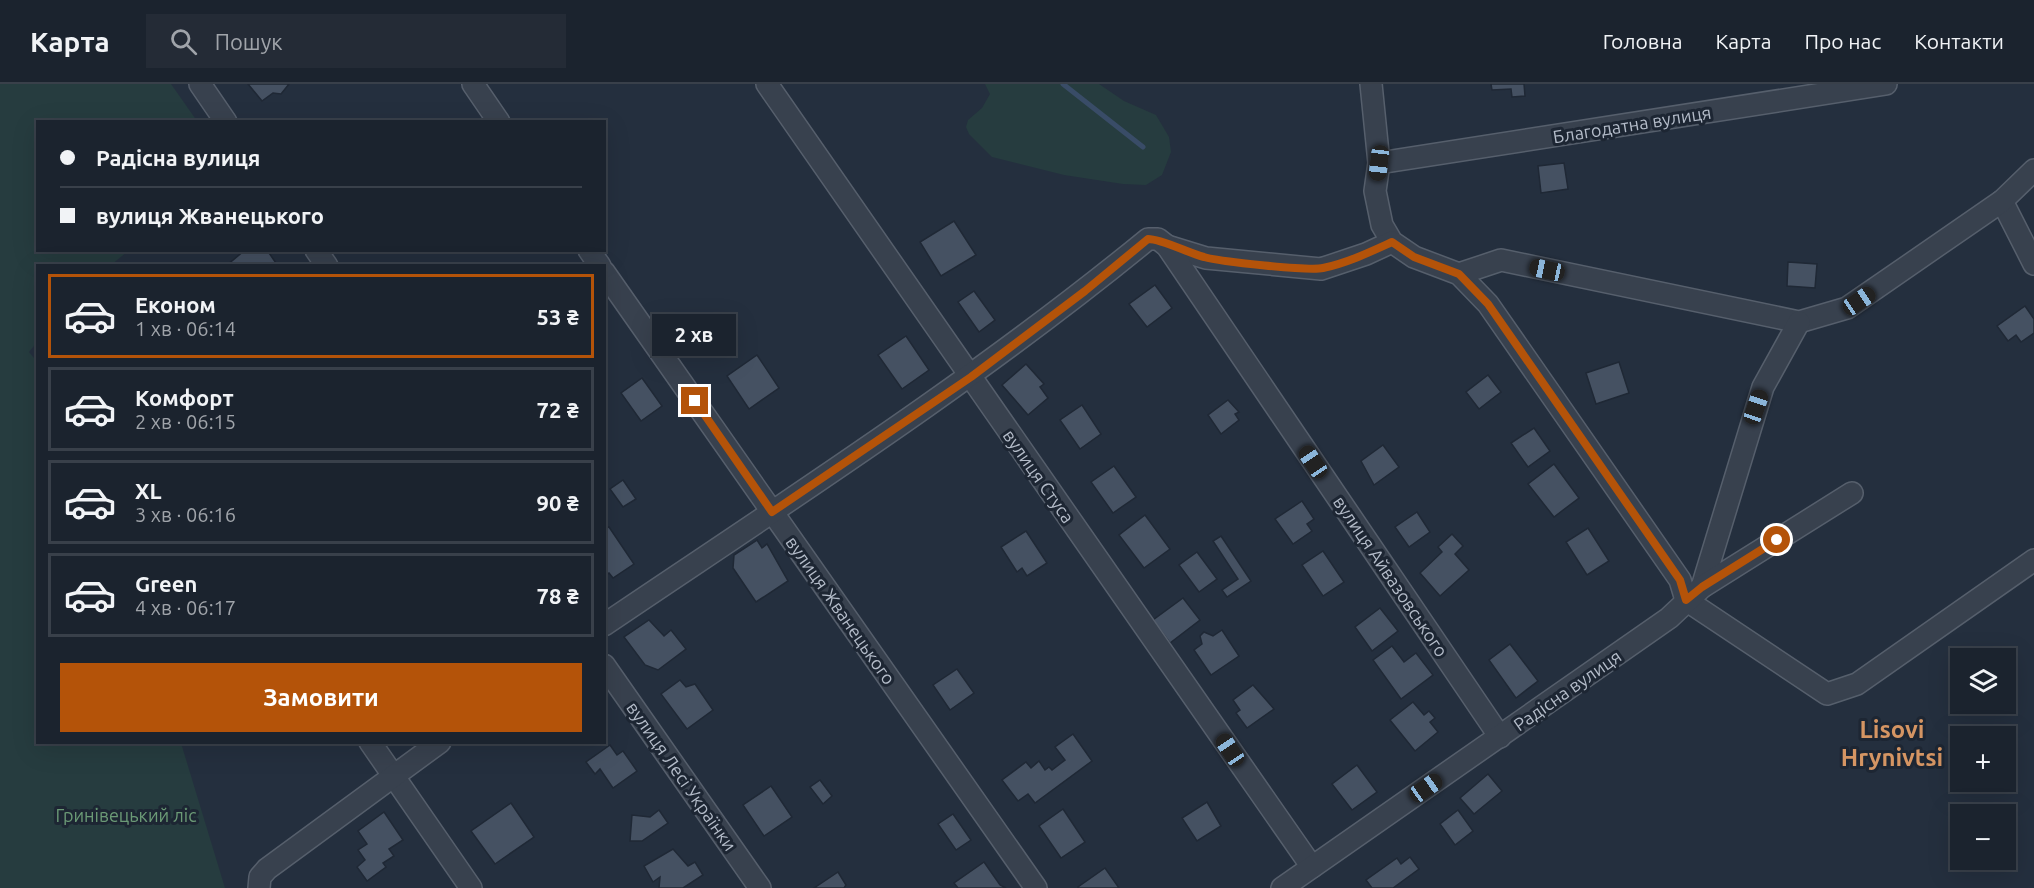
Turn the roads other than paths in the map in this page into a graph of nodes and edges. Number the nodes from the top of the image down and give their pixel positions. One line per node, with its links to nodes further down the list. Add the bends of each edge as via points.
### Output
1 (200, 84): 6 (street)
2 (473, 84): 7 (street)
3 (767, 84): 17 (street, вулиця Стуса)
4 (1371, 84): 8 (street)
5 (1886, 84): 8 (street, Благодатна вулиця)
6 (225, 120)
7 (498, 120)
8 (1379, 163): 11 (street, via 1375,191 1382,225)
9 (2034, 170): 10 (street)
10 (2002, 201): 13 (street); 16 (street, via 1847,308)
11 (1392, 242): 12 (street, via 1321,269 1206,258); 14 (street, via 1414,257)
12 (1162, 243): 17 (street, via 1148,239); 24 (street, вулиця Айвазовського)
13 (2034, 264)
14 (1459, 274): 16 (street, via 1501,260); 21 (street, via 1488,304 1680,580)
15 (606, 275): 19 (street, вулиця Жванецького)
16 (1799, 322): 21 (street, via 1763,387)
17 (971, 377): 19 (street); 28 (street, вулиця Стуса)
18 (1852, 493): 21 (street, Радісна вулиця)
19 (772, 512): 22 (street); 32 (street, вулиця Жванецького)
20 (2034, 560): 21 (street, via 1857,684 1827,694)
21 (1694, 593): 24 (street, Радісна вулиця, via 1669,618)
22 (606, 624)
23 (606, 668): 31 (street, вулиця Лесі Українки)
24 (1500, 737): 28 (street, Радісна вулиця)
25 (371, 744): 27 (street)
26 (437, 744): 27 (street)
27 (393, 776): 29 (street, via 267,869 260,876); 30 (street)
28 (1312, 867): 33 (street, Радісна вулиця)
29 (259, 888)
30 (471, 888)
31 (760, 888)
32 (1035, 888)
33 (1282, 888)

